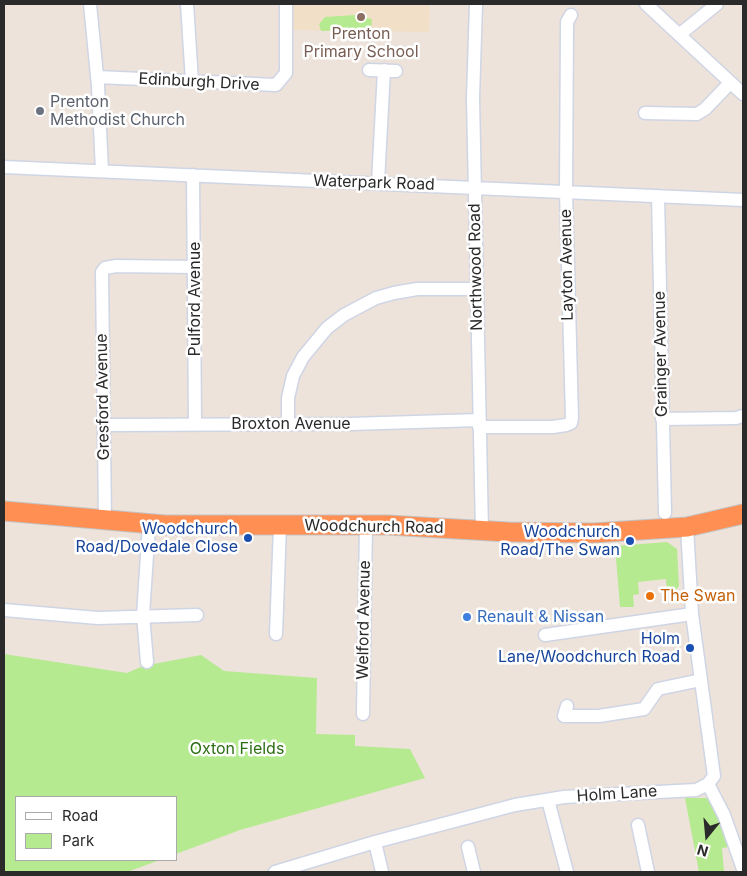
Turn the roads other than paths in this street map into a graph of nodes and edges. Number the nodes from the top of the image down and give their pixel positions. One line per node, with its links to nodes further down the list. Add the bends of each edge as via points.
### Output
1 (90, 4): 10 (street)
2 (187, 4): 11 (street)
3 (286, 4): 11 (street, Edinburgh Drive, via 286,72 276,85)
4 (476, 4): 19 (street, Northwood Road)
5 (646, 4): 8 (street)
6 (717, 4): 8 (street)
7 (571, 15): 20 (street, Layton Avenue, via 567,22)
8 (679, 35): 12 (street)
9 (369, 70): 18 (street, via 390,71)
10 (97, 77): 11 (street, Edinburgh Drive); 16 (street)
11 (192, 81)
12 (730, 83): 13 (street); 14 (street, via 697,114)
13 (743, 94)
14 (651, 110)
15 (4, 167): 16 (street, Waterpark Road)
16 (102, 171): 17 (street, Waterpark Road)
17 (193, 175): 18 (street, Waterpark Road); 23 (street, Pulford Avenue)
18 (378, 183): 19 (street, Waterpark Road)
19 (474, 187): 20 (street, Waterpark Road); 24 (street, Northwood Road)
20 (566, 191): 21 (street, Waterpark Road); 29 (street, Layton Avenue, via 572,418 566,425 553,427)
21 (658, 196): 22 (street, Waterpark Road); 26 (street, Grainger Avenue)
22 (743, 200)
23 (195, 267): 27 (street, Pulford Avenue); 30 (street, Gresford Avenue, via 116,266 102,272)
24 (476, 289): 28 (street, via 417,289 394,293 376,298 344,315 327,328 303,357 293,376 288,398); 29 (street, Northwood Road)
25 (743, 416): 26 (street)
26 (662, 419): 32 (street, Grainger Avenue)
27 (196, 424): 28 (street, Broxton Avenue); 30 (street, Broxton Avenue)
28 (288, 424): 29 (street, Broxton Avenue)
29 (479, 424): 39 (street, Northwood Road)
30 (104, 425): 34 (street, Gresford Avenue)
31 (4, 511): 34 (highway, Woodchurch Road)
32 (665, 513)
33 (743, 514): 38 (highway, Woodchurch Road)
34 (105, 522): 35 (highway, Woodchurch Road)
35 (148, 525): 37 (highway, Woodchurch Road); 42 (street)
36 (366, 525): 37 (highway, Woodchurch Road); 39 (highway, Woodchurch Road); 49 (street, Welford Avenue)
37 (280, 526): 44 (street)
38 (688, 528): 39 (highway, Woodchurch Road, via 593,533); 41 (street)
39 (482, 530)
40 (4, 610): 42 (street, via 98,618)
41 (692, 614): 45 (street); 47 (street)
42 (143, 615): 43 (street); 46 (street)
43 (197, 615)
44 (276, 634)
45 (544, 635)
46 (147, 662)
47 (701, 680): 48 (street, via 658,689 644,709 599,716 564,716); 50 (street, via 714,776)
48 (567, 706)
49 (363, 714)
50 (708, 784): 51 (street, Holm Lane, via 696,790); 55 (street, via 724,815)
51 (548, 800): 53 (street, Holm Lane, via 448,821); 59 (street)
52 (638, 825): 60 (street)
53 (375, 842): 56 (street, Holm Lane); 57 (street)
54 (468, 847): 58 (street)
55 (743, 869)
56 (275, 872)
57 (382, 872)
58 (474, 872)
59 (567, 872)
60 (646, 872)

